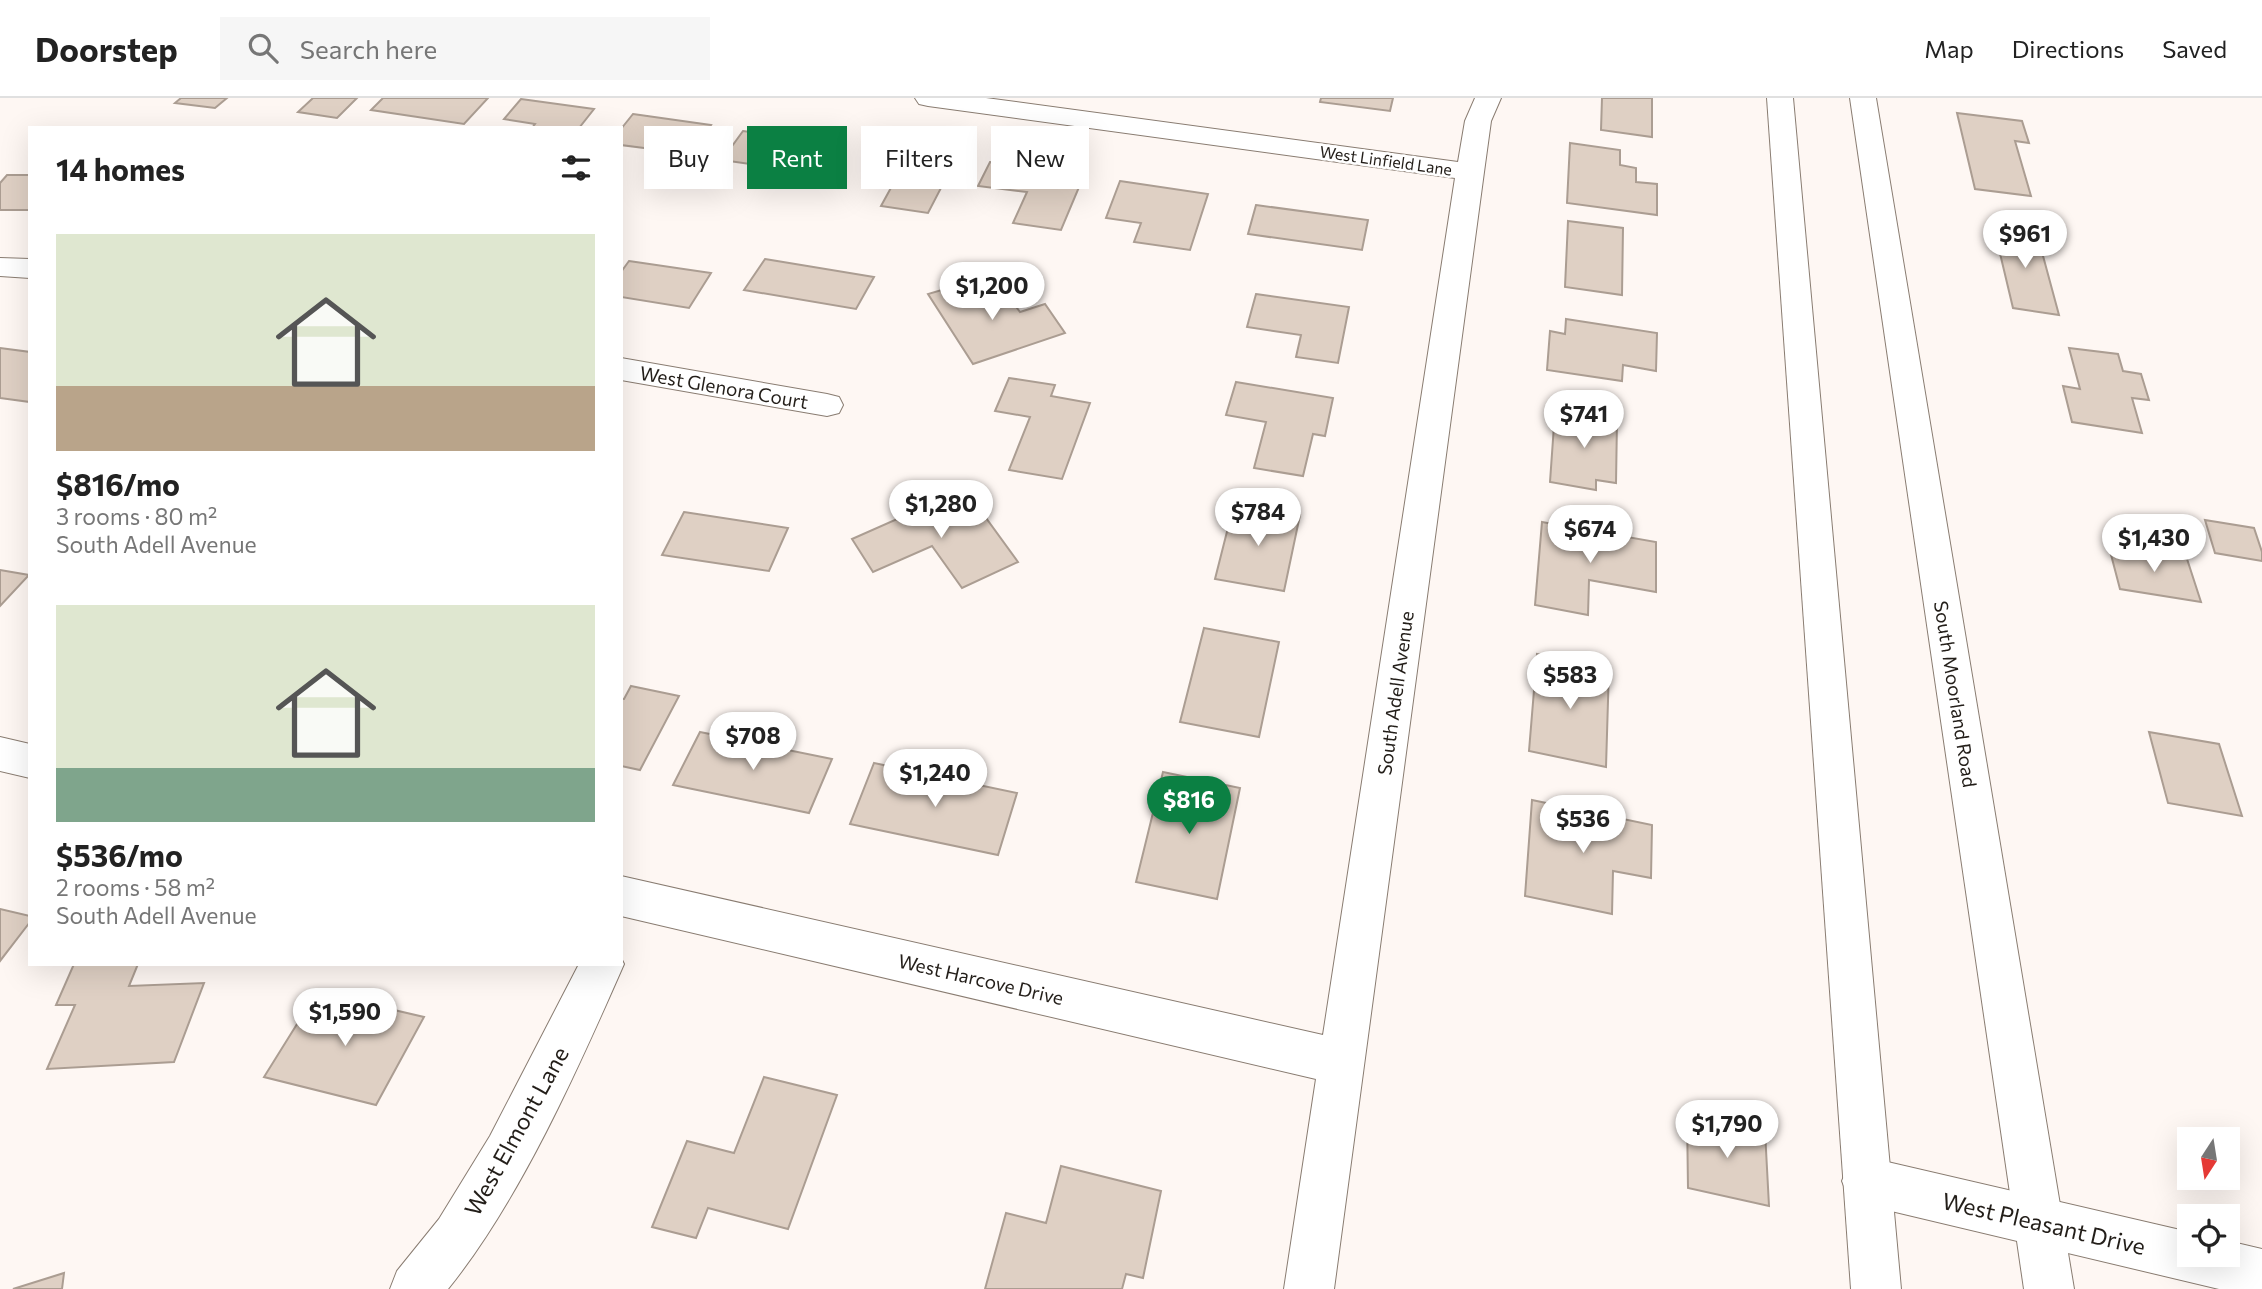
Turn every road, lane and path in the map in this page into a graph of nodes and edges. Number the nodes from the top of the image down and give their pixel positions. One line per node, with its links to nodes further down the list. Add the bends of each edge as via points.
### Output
1 (928, 98): 5 (street, West Linfield Lane)
2 (1488, 98): 6 (street, South Adell Avenue, via 1478,121)
3 (1780, 98): 16 (street)
4 (1863, 98): 17 (street, South Moorland Road)
5 (1090, 109): 6 (street, West Linfield Lane)
6 (1470, 172): 15 (street, South Adell Avenue)
7 (0, 267): 8 (street)
8 (28, 270)
9 (623, 369): 10 (street, West Glenora Court)
10 (827, 405)
11 (0, 754): 12 (street)
12 (28, 761)
13 (625, 907): 15 (street, West Harcove Drive)
14 (601, 966): 19 (street, West Elmont Lane, via 532,1111 470,1217)
15 (1342, 1062): 20 (street, South Adell Avenue)
16 (1866, 1181): 17 (street, West Pleasant Drive); 21 (street)
17 (2038, 1221): 18 (street, West Pleasant Drive); 22 (street, South Moorland Road)
18 (2262, 1274)
19 (415, 1289)
20 (1309, 1289)
21 (1876, 1289)
22 (2049, 1289)

